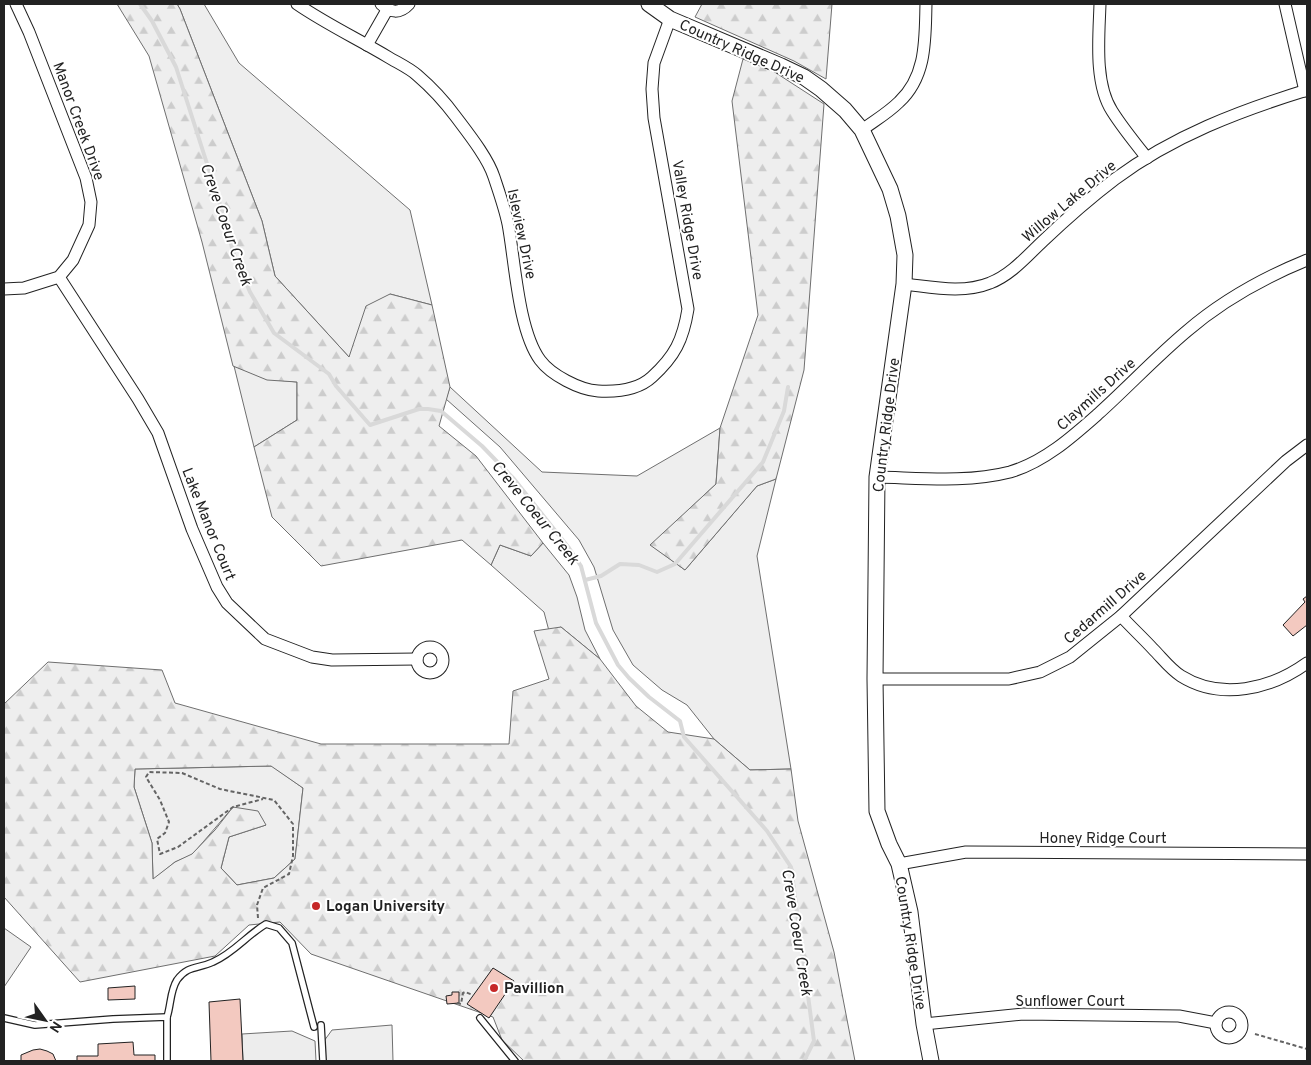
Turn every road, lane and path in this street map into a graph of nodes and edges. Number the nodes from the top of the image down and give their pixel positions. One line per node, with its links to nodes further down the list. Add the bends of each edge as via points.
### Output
1 (16, 4): 15 (street, Manor Creek Drive, via 86,178 91,202 89,225 81,244)
2 (297, 4): 10 (street, Isleview Drive)
3 (410, 4): 8 (street, via 399,12)
4 (649, 4): 9 (street, Country Ridge Drive)
5 (926, 4): 12 (street, via 921,67 899,102)
6 (1100, 4): 13 (street, via 1100,66 1105,96 1111,110)
7 (1285, 4): 11 (street)
8 (384, 7): 10 (street)
9 (670, 19): 12 (street, Country Ridge Drive, via 804,77 845,110); 18 (street, Valley Ridge Drive, via 654,62 652,89 654,118 688,309 676,350 663,367 649,380)
10 (368, 44): 18 (street, Isleview Drive, via 416,74 438,96 494,174 508,222 522,314 528,338 540,360 580,388)
11 (1306, 91): 13 (street, Willow Lake Drive, via 1251,108 1198,130)
12 (862, 130): 16 (street, Country Ridge Drive, via 895,207 905,255)
13 (1147, 158): 16 (street, Willow Lake Drive, via 1076,210 1004,276 970,289)
14 (1307, 260): 20 (street, Claymills Drive, via 1249,287 1213,310 1084,427 1034,462 1011,471 964,478)
15 (59, 277): 17 (street, via 24,288); 22 (street, Lake Manor Court, via 158,433 192,529 217,587 241,617 265,639 312,657 332,660)
16 (904, 284): 20 (street, Country Ridge Drive)
17 (4, 290)
18 (614, 392)
19 (1307, 445): 21 (street, Cedarmill Drive)
20 (877, 477): 24 (street, Country Ridge Drive)
21 (1121, 616): 23 (street, via 1180,676 1205,687 1221,690 1256,687 1276,681); 24 (street, Cedarmill Drive, via 1070,657 1040,672 1009,679)
22 (417, 659)
23 (1307, 663)
24 (875, 679): 27 (street, Country Ridge Drive, via 877,811)
25 (264, 798): 25 (path, via 220,789 182,773 149,772 146,777 169,822 165,833 157,839 160,854 178,847 233,806); 28 (path, via 274,800 293,824 293,856 289,874 263,888 257,905)
26 (1307, 854): 27 (street, Honey Ridge Court, via 966,852)
27 (899, 864): 35 (street, Country Ridge Drive, via 910,912)
28 (259, 928): 31 (lane, via 230,953 212,963 189,968 172,989); 37 (lane, via 266,924 279,928 292,943)
29 (473, 995): 30 (path, via 463,993 461,1004)
30 (457, 1003)
31 (167, 1017): 32 (lane, via 35,1025); 40 (lane)
32 (4, 1018)
33 (480, 1018): 42 (lane)
34 (1216, 1022): 35 (street, Sunflower Court, via 1179,1016 1023,1014)
35 (924, 1024): 43 (street, Country Ridge Drive)
36 (321, 1025): 41 (lane)
37 (314, 1027)
38 (1255, 1034): 39 (path)
39 (1307, 1049)
40 (167, 1061)
41 (322, 1061)
42 (515, 1061)
43 (931, 1061)

